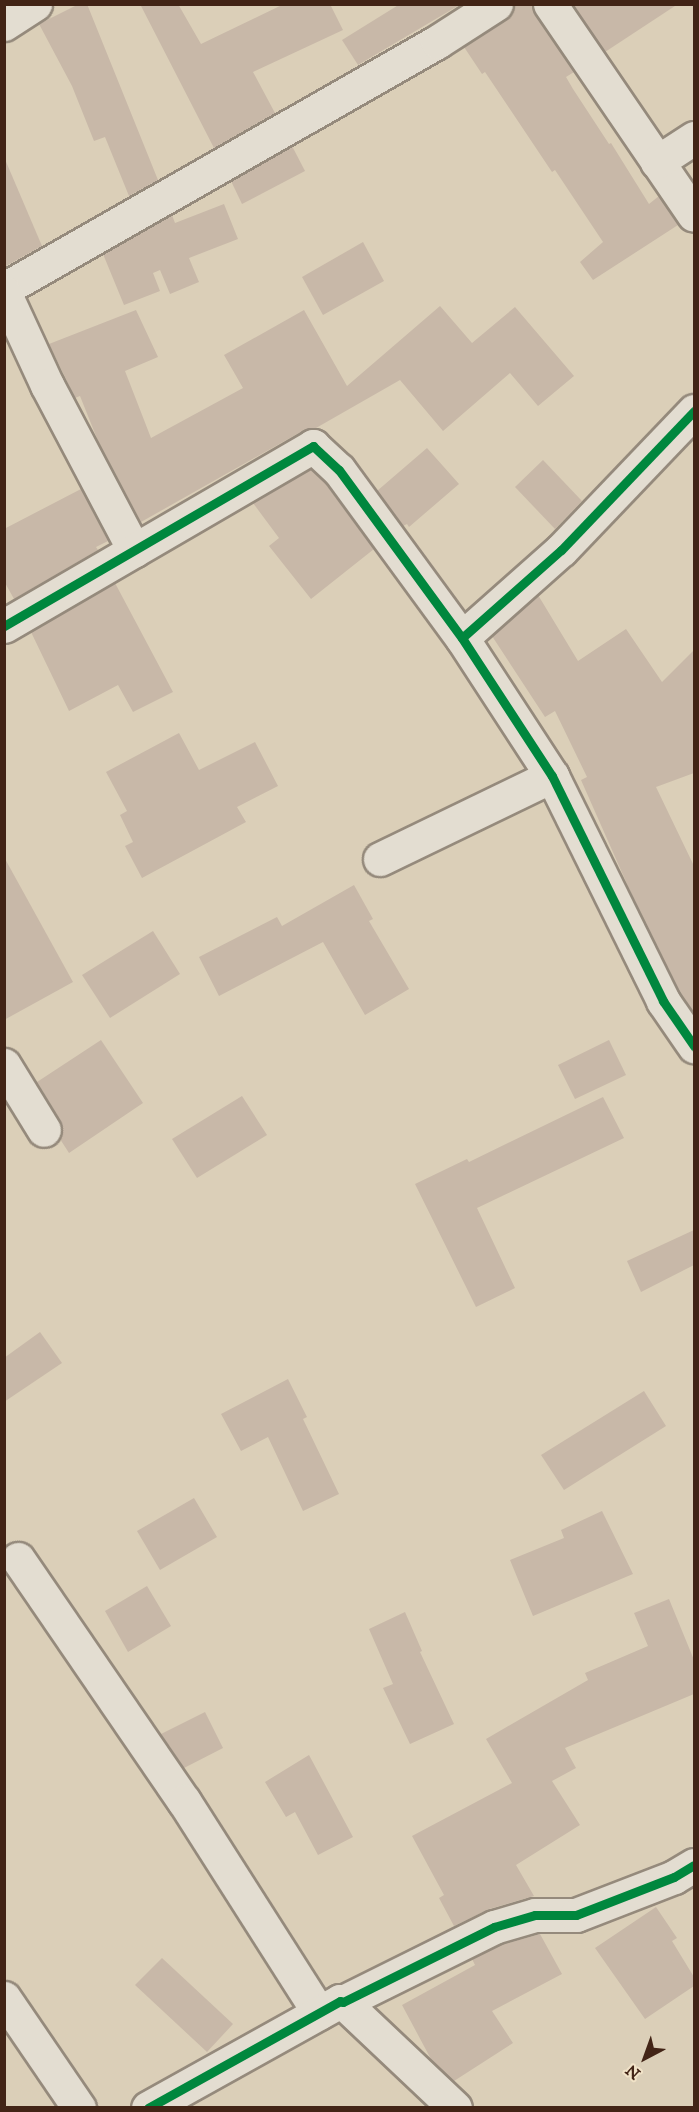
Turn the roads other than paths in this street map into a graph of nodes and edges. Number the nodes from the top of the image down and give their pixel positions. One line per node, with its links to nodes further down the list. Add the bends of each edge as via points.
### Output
1 (35, 4): 4 (street)
2 (496, 4): 8 (street)
3 (550, 4): 6 (street)
4 (4, 24)
5 (694, 138): 6 (street)
6 (657, 162): 7 (street)
7 (694, 215)
8 (4, 290): 10 (street, via 47,386)
9 (694, 411): 12 (street, via 561,550)
10 (134, 550): 11 (street); 12 (street, via 313,446 339,470)
11 (4, 626)
12 (462, 638): 13 (street)
13 (552, 776): 14 (street); 15 (street, via 663,1001)
14 (380, 859)
15 (694, 1046)
16 (4, 1065): 17 (street)
17 (45, 1130)
18 (18, 1559): 21 (street)
19 (694, 1865): 21 (street, via 674,1877 576,1915 535,1915 494,1927)
20 (4, 1998): 22 (street)
21 (331, 2007): 23 (street); 24 (street)
22 (80, 2108)
23 (148, 2108)
24 (455, 2108)

